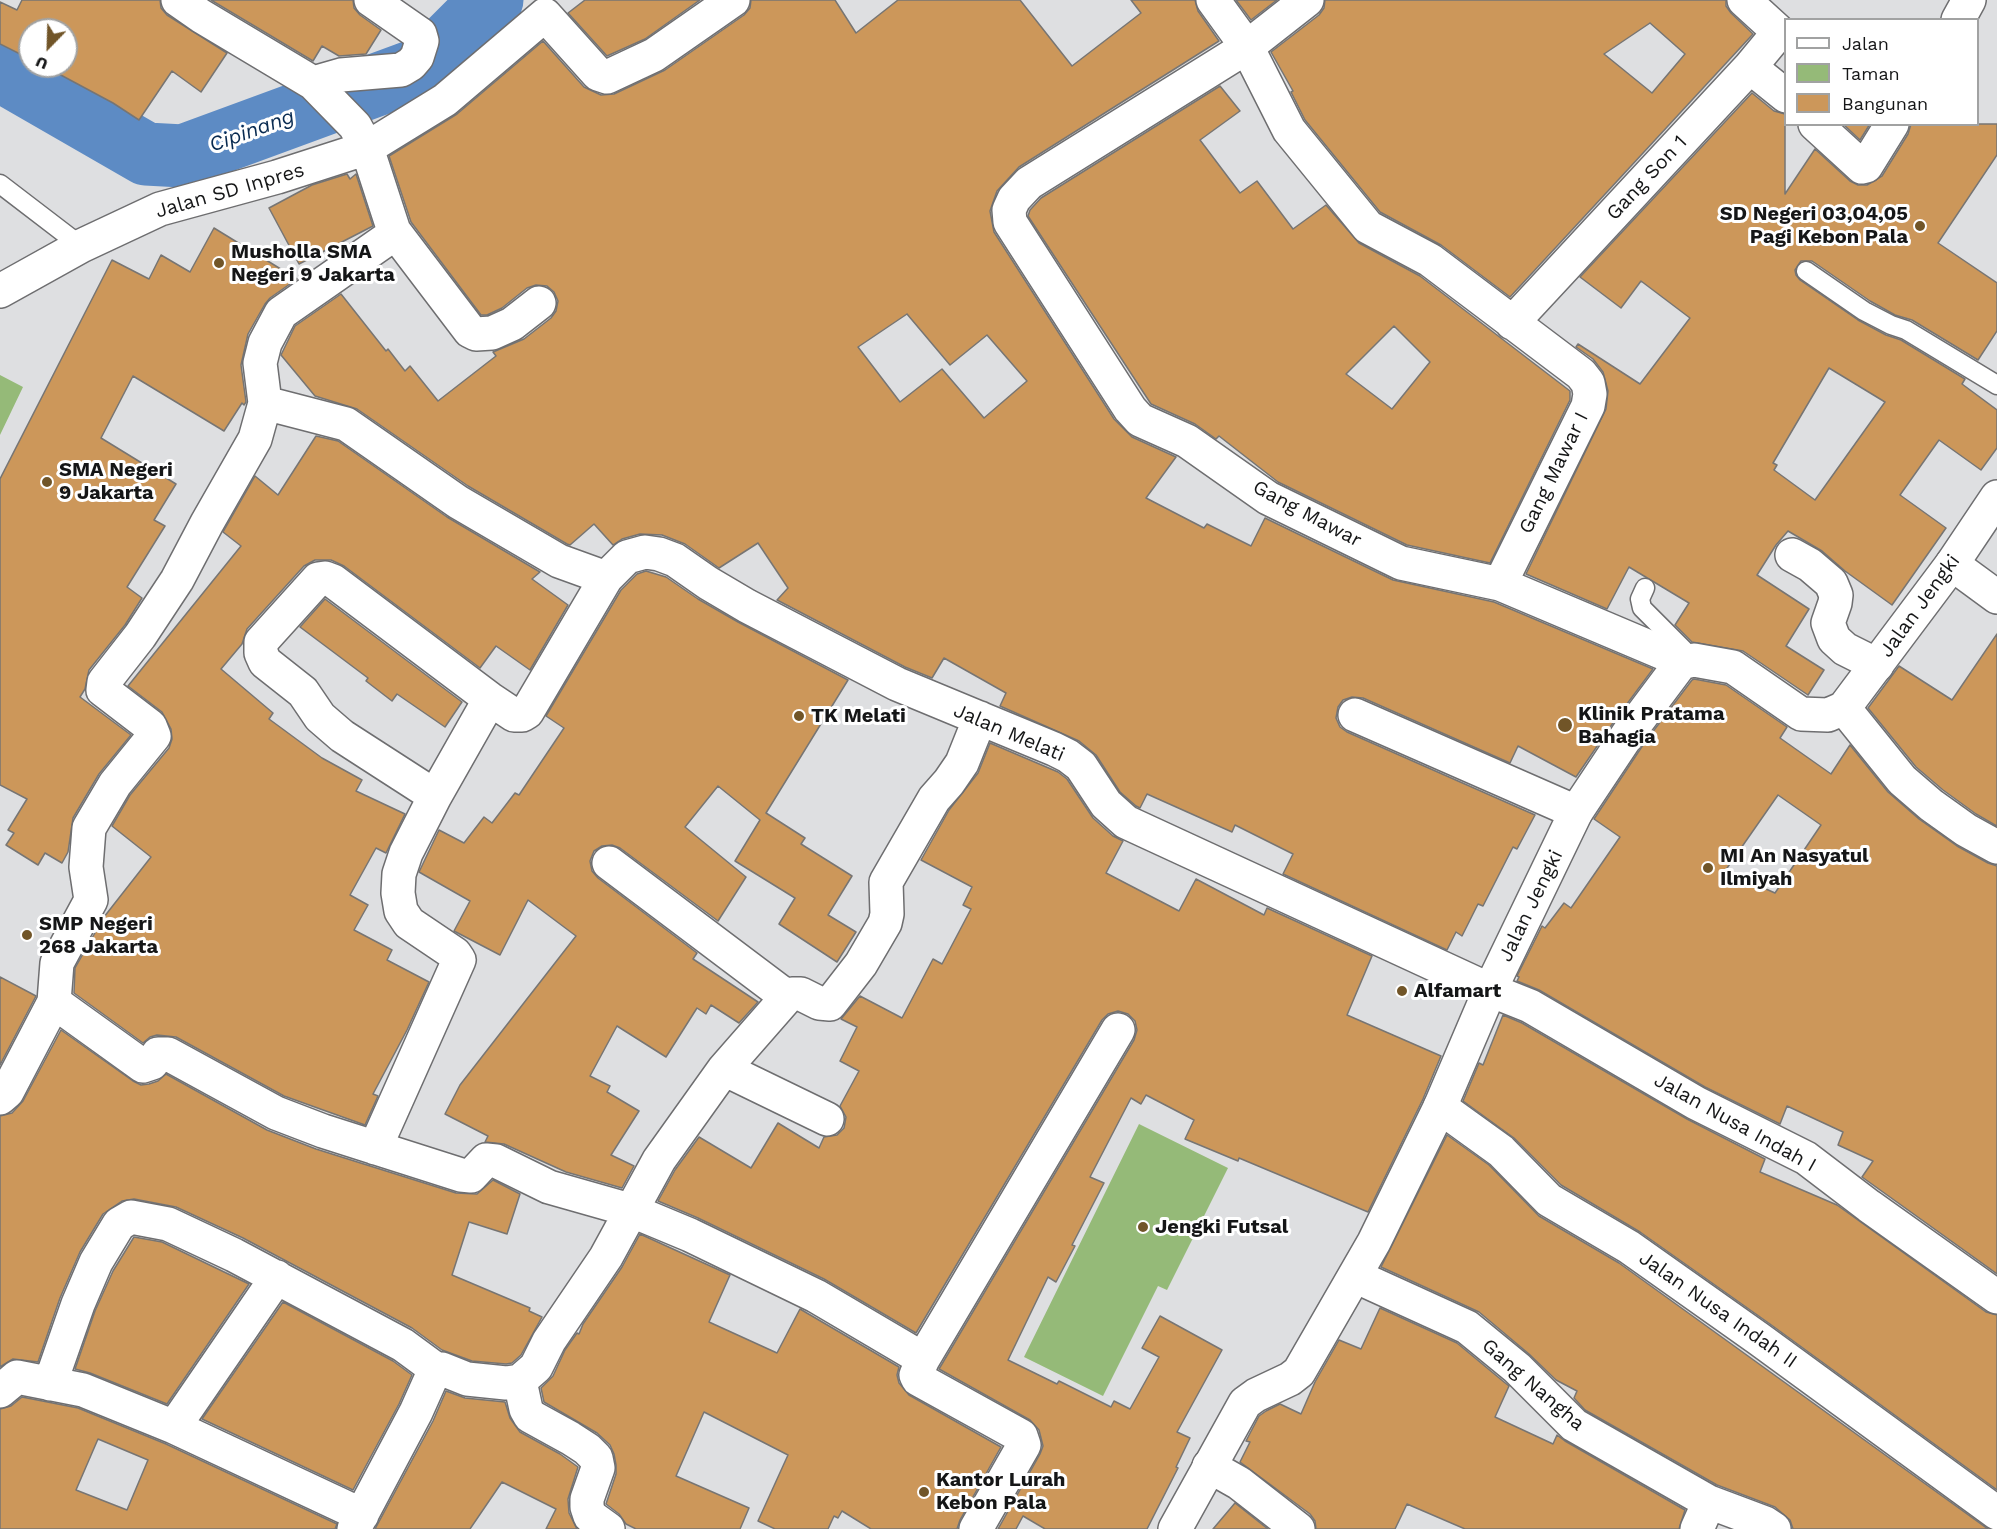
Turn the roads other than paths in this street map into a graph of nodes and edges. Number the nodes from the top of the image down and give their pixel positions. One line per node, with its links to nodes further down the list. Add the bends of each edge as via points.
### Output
1 (178, 0): 11 (street)
2 (370, 0): 11 (street, via 420,34 417,57 401,70 341,75)
3 (733, 0): 15 (street, Jalan SD Inpres, via 654,55 607,77 598,74 545,15 445,100)
4 (1213, 0): 9 (street, Gang Mawar I)
5 (1306, 0): 9 (street)
6 (1744, 0): 10 (street, Gang Son 1, via 1779,32)
7 (1969, 0): 8 (street)
8 (1959, 18)
9 (1247, 47): 22 (street, Gang Mawar I, via 1289,130 1368,227 1430,260); 29 (street, Gang Mawar, via 1029,183 1014,199 1009,210 1010,222 1140,420 1187,441 1268,498 1401,563)
10 (1750, 67): 12 (street); 22 (street, Gang Son 1)
11 (316, 87): 15 (street)
12 (1784, 95)
13 (1817, 126): 14 (street, via 1862,167)
14 (1891, 126)
15 (362, 137): 17 (street); 18 (street, Jalan SD Inpres, via 277,177 160,209)
16 (0, 184): 18 (lane)
17 (394, 231): 21 (street, via 476,334 492,333 512,324); 24 (street, via 281,313 265,343 260,363)
18 (81, 246): 20 (street, Jalan SD Inpres)
19 (1806, 271): 23 (lane, via 1864,311 1906,330)
20 (0, 291)
21 (539, 303)
22 (1512, 323): 29 (street, Gang Mawar I, via 1581,374 1590,394 1588,406)
23 (1997, 384)
24 (265, 403): 28 (street, via 346,424 458,502 559,561); 44 (street, via 255,440 177,580 102,686 150,726 154,736 115,784 89,828 86,867 91,900 57,963)
25 (1997, 497): 27 (street, Jalan Jengki)
26 (1792, 555): 33 (street, via 1831,583 1836,595 1828,623 1834,639 1845,649)
27 (1952, 564): 31 (street); 33 (street, Jalan Jengki)
28 (606, 578): 34 (street, via 527,712 514,715); 37 (street, Jalan Melati, via 627,557 645,552 659,554 747,606 897,684)
29 (1500, 584): 32 (street, Gang Mawar)
30 (1645, 588): 32 (lane, via 1640,599 1642,608)
31 (1997, 597)
32 (1688, 661): 35 (street, via 1733,667 1801,714 1828,716); 39 (street, Jalan Jengki, via 1630,731)
33 (1877, 664): 35 (street, Jalan Jengki)
34 (490, 699): 38 (street); 38 (street, via 325,578 318,579 261,642 265,662 303,693 331,728)
35 (1844, 708): 40 (street, via 1902,780 1966,830)
36 (1355, 715): 39 (street)
37 (980, 718): 42 (street, Jalan Melati, via 1068,756 1081,766 1106,804 1126,822); 43 (street, via 962,763 933,798 886,882 885,923 861,964 830,1004 801,994)
38 (435, 796): 50 (street, via 406,853 398,893 409,923 459,960)
39 (1576, 812): 42 (street, Jalan Jengki)
40 (1997, 847)
41 (609, 863): 43 (street)
42 (1490, 990): 48 (street, Jalan Jengki); 54 (street, Jalan Nusa Indah I, via 1530,1006 1696,1103 1806,1158)
43 (787, 997): 46 (street)
44 (54, 1002): 47 (street, via 7,1092); 50 (street, via 139,1064 148,1065 158,1054 168,1054 276,1113)
45 (1118, 1030): 55 (street)
46 (724, 1069): 49 (street); 51 (street, via 658,1160)
47 (0, 1098)
48 (1440, 1107): 52 (street, Jalan Jengki); 62 (street, Jalan Nusa Indah II, via 1501,1151 1550,1200 1629,1247)
49 (827, 1119)
50 (375, 1148): 51 (street, via 466,1176 490,1159 549,1187)
51 (630, 1210): 55 (street, via 816,1296); 57 (street, via 606,1257 536,1367)
52 (1355, 1276): 61 (street, Jalan Jengki, via 1299,1372 1245,1403); 63 (street, Gang Nangha, via 1467,1327 1518,1368 1574,1425)
53 (277, 1277): 56 (street, via 403,1345); 58 (street, via 168,1224 131,1216 119,1224 96,1262); 60 (street)
54 (1997, 1297)
55 (923, 1359): 66 (street, via 915,1375 918,1380 1015,1432 1023,1441)
56 (437, 1370): 57 (street, via 467,1379); 64 (street)
57 (520, 1381): 65 (street, via 530,1416 596,1458 587,1507 590,1516)
58 (50, 1384): 59 (street, via 17,1377); 60 (street, via 83,1390)
59 (0, 1391)
60 (174, 1427): 64 (street)
61 (1209, 1466): 67 (street, Jalan Jengki); 68 (street, via 1239,1483)
62 (1997, 1513)
63 (1703, 1516): 69 (street, Gang Nangha, via 1765,1523)
64 (358, 1522)
65 (608, 1529)
66 (976, 1529)
67 (1175, 1529)
68 (1298, 1529)
69 (1774, 1529)

